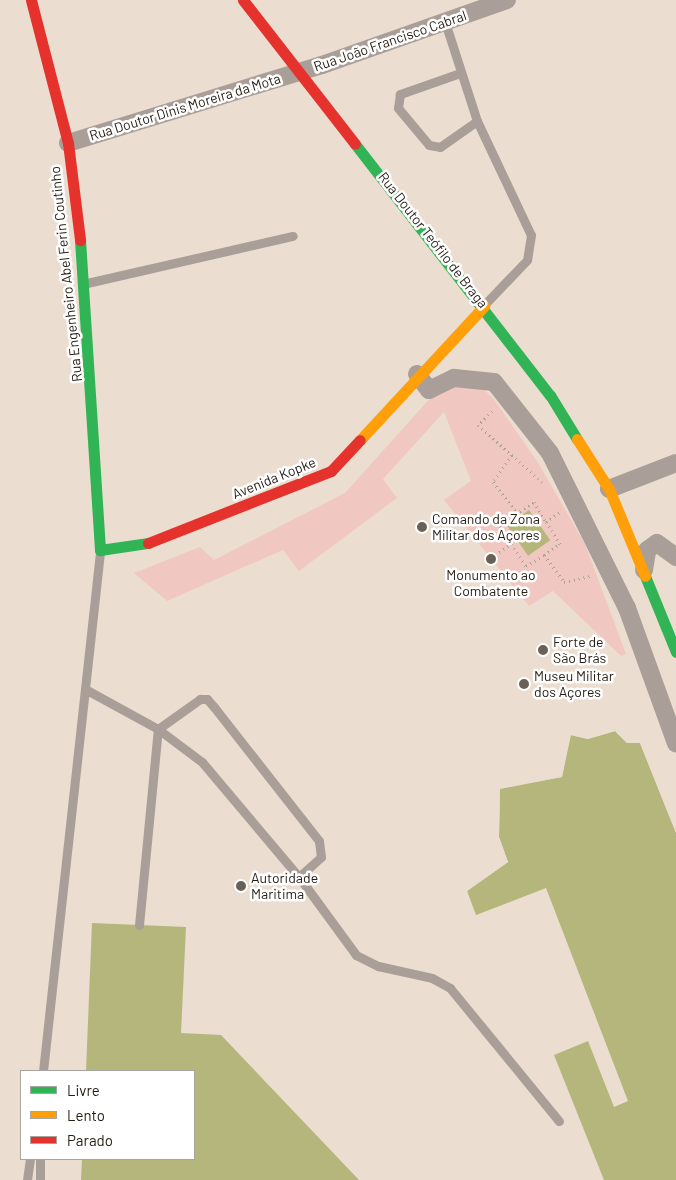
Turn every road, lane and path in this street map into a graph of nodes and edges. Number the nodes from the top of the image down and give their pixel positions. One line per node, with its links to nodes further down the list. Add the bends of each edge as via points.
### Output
1 (31, 0): 8 (street, Rua Engenheiro Abel Ferin Coutinho)
2 (243, 0): 5 (street, Rua Doutor Teófilo de Braga)
3 (507, 0): 4 (street, Rua João Francisco Cabral)
4 (445, 22): 5 (street, Rua João Francisco Cabral); 6 (lane)
5 (302, 71): 8 (street, Rua Doutor Dinis Moreira da Mota); 11 (street, Rua Doutor Teófilo de Braga)
6 (460, 73): 7 (lane); 7 (lane, via 400,94 398,108 429,145 440,147)
7 (477, 121): 11 (lane, via 531,234 532,248 527,260)
8 (68, 143): 10 (street, Rua Engenheiro Abel Ferin Coutinho)
9 (293, 236): 10 (lane)
10 (85, 284): 22 (street, Rua Engenheiro Abel Ferin Coutinho)
11 (484, 306): 12 (street, Avenida Kopke); 17 (street, Rua Doutor Teófilo de Braga, via 550,395)
12 (417, 374): 16 (street, via 429,390 454,378 494,382 550,453); 22 (street, Avenida Kopke, via 331,471 185,530 141,544)
13 (478, 425): 14 (path)
14 (512, 455): 16 (path, via 550,489); 19 (path, via 493,482)
15 (676, 463): 17 (street)
16 (566, 482): 18 (street)
17 (609, 489): 27 (street, Rua Doutor Teófilo de Braga)
18 (576, 502): 20 (path); 26 (street)
19 (517, 513): 20 (path, via 534,502); 21 (path, via 499,525)
20 (546, 522): 23 (path, via 560,544)
21 (511, 544): 23 (path, via 526,566); 25 (path)
22 (100, 550): 29 (lane)
23 (544, 554): 26 (path, via 567,583)
24 (676, 557): 27 (street, via 657,543 647,550)
25 (491, 558)
26 (609, 570): 31 (street)
27 (644, 570): 28 (street, Rua Doutor Teófilo de Braga)
28 (676, 652)
29 (85, 689): 30 (lane); 34 (lane)
30 (158, 729): 32 (lane, via 202,762); 32 (lane, via 200,699 207,699 320,841 321,857); 33 (lane)
31 (676, 743)
32 (299, 877): 35 (lane, via 356,955 378,966 432,978 450,988)
33 (139, 925)
34 (43, 1070)
35 (559, 1121)
36 (30, 1160): 38 (lane)
37 (40, 1160): 39 (lane)
38 (27, 1180)
39 (40, 1180)

